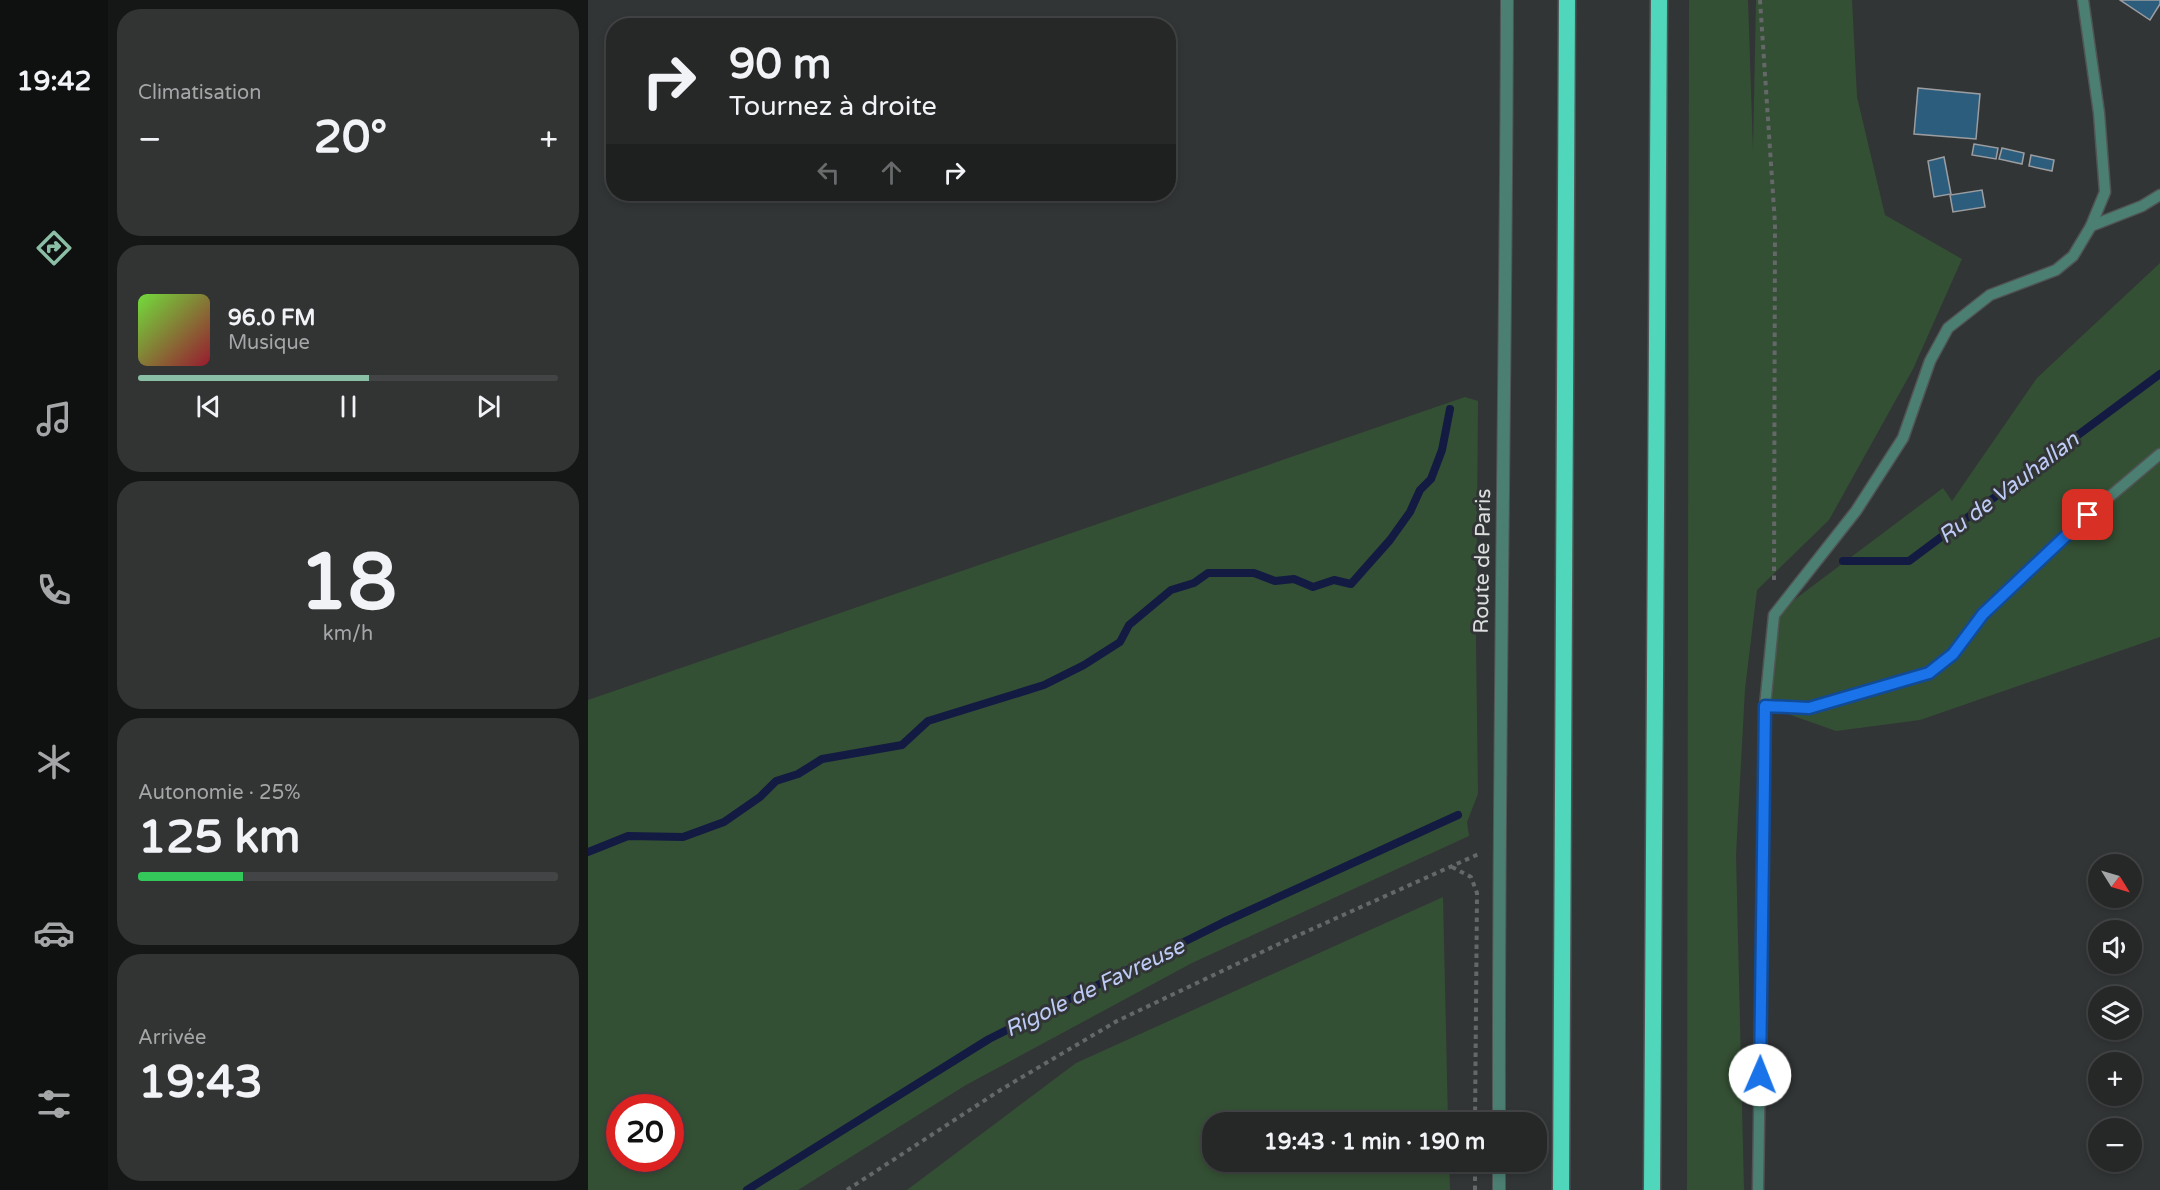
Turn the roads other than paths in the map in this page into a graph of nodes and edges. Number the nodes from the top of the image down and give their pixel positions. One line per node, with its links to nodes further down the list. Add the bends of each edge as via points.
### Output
1 (1507, 0): 9 (street, Route de Paris)
2 (1567, 0): 12 (highway)
3 (1659, 0): 13 (highway)
4 (2083, 0): 6 (lane, via 2099,113 2105,192)
5 (2160, 195): 6 (lane)
6 (2091, 226): 8 (lane, via 2073,256 2056,270 1990,296 1948,327 1930,361 1903,438 1856,511 1774,615)
7 (2160, 454): 8 (lane, via 2088,515 1983,614 1953,654 1929,673 1809,708)
8 (1765, 706): 14 (lane)
9 (1499, 1112)
10 (1500, 1172): 11 (street)
11 (1499, 1190)
12 (1561, 1190)
13 (1652, 1190)
14 (1758, 1190)

